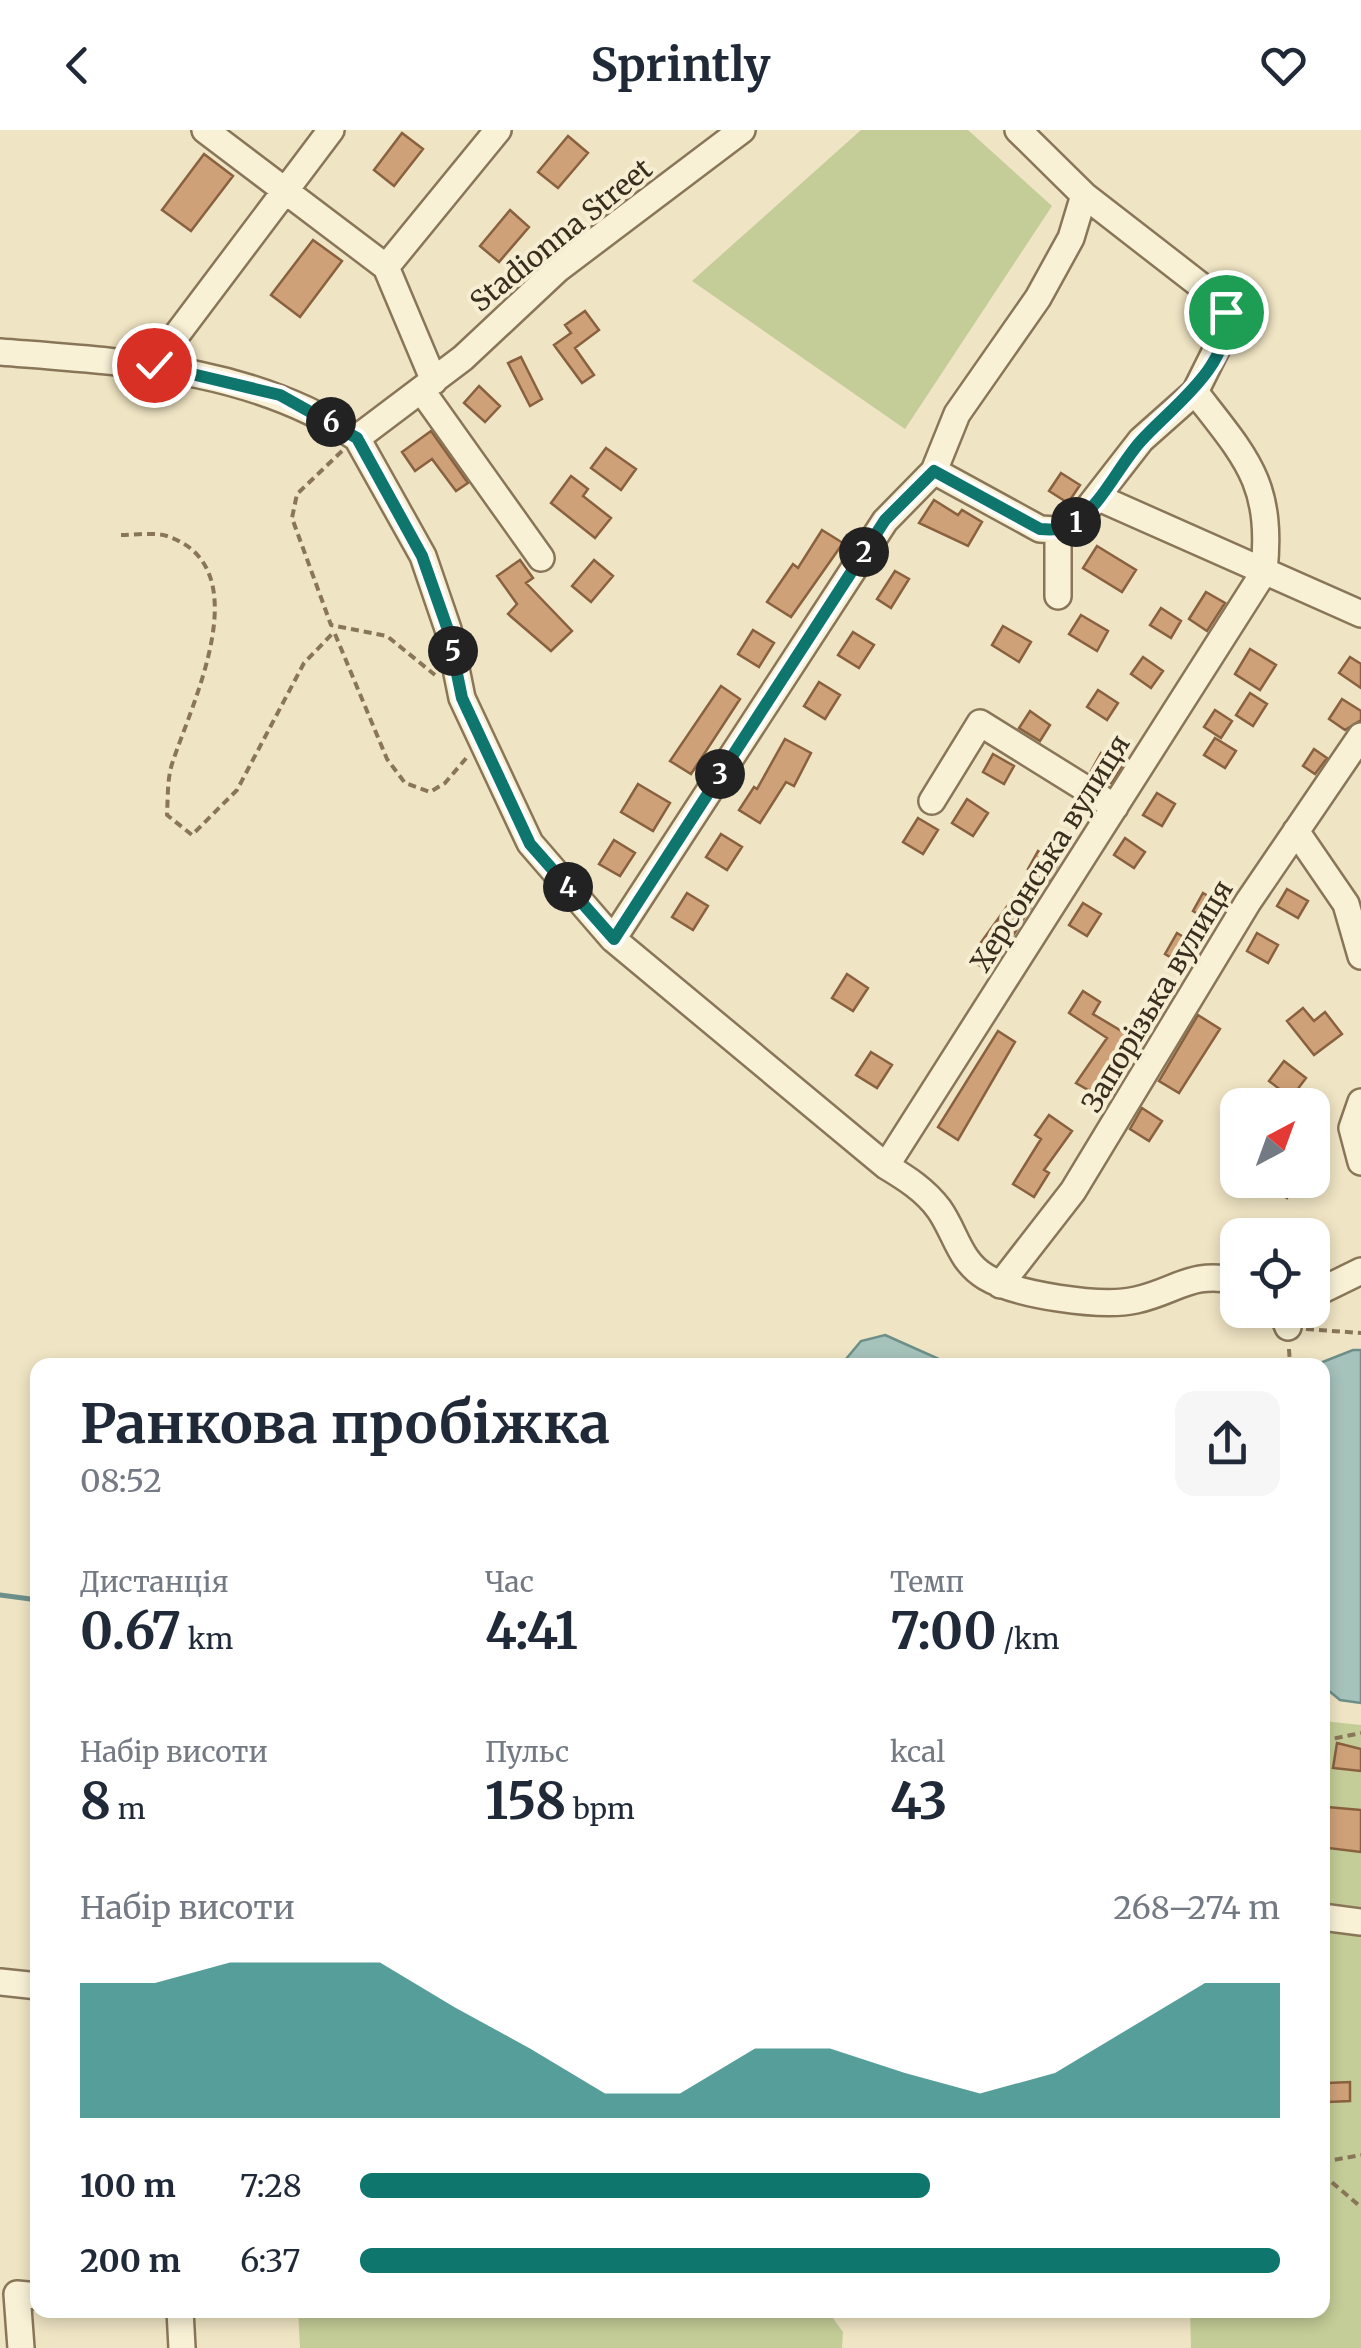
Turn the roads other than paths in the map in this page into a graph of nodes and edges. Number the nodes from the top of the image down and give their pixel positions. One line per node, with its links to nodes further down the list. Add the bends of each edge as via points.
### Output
1 (204, 130): 6 (street)
2 (331, 130): 6 (street)
3 (498, 130): 8 (street)
4 (742, 130): 11 (street, Stadionna Street, via 558,269)
5 (1018, 130): 7 (street)
6 (284, 193): 8 (street); 10 (street)
7 (1084, 194): 12 (street, via 1226,312 1228,326); 14 (street, via 1071,238 957,414)
8 (386, 267): 11 (street)
9 (0, 352): 10 (street)
10 (154, 365): 13 (street, via 280,395)
11 (428, 386): 13 (street, Stadionna Street); 17 (street)
12 (1195, 392): 15 (street, via 1141,440); 18 (street, via 1249,462 1265,504)
13 (357, 438): 25 (street, via 422,556 462,698 530,844)
14 (934, 471): 16 (street, via 1040,529); 25 (street, via 885,520)
15 (1097, 498): 16 (street, via 1078,521); 18 (street)
16 (1058, 530): 19 (street)
17 (541, 558)
18 (1264, 572): 20 (street); 23 (street, Херсонська вулиця)
19 (1058, 596)
20 (1361, 614)
21 (1361, 736): 24 (street, Запорізька вулиця)
22 (932, 801): 23 (street, via 980,723)
23 (1115, 806): 29 (street, Херсонська вулиця)
24 (1296, 831): 26 (street, via 1346,904); 32 (street, Запорізька вулиця, via 1073,1191)
25 (614, 939): 29 (street)
26 (1361, 956)
27 (1361, 1102): 28 (street, via 1352,1128)
28 (1361, 1162)
29 (886, 1166): 32 (street, via 940,1210 965,1260)
30 (1361, 1270): 33 (street)
31 (1220, 1277): 32 (street, via 1182,1281 1134,1301 1069,1299)
32 (1000, 1285)
33 (1330, 1285)
34 (1330, 1917): 35 (street)
35 (1361, 1922)
36 (0, 1982): 37 (street)
37 (30, 1985)
38 (30, 2295): 40 (street, via 17,2294)
39 (180, 2318): 41 (street)
40 (21, 2348)
41 (182, 2348)

